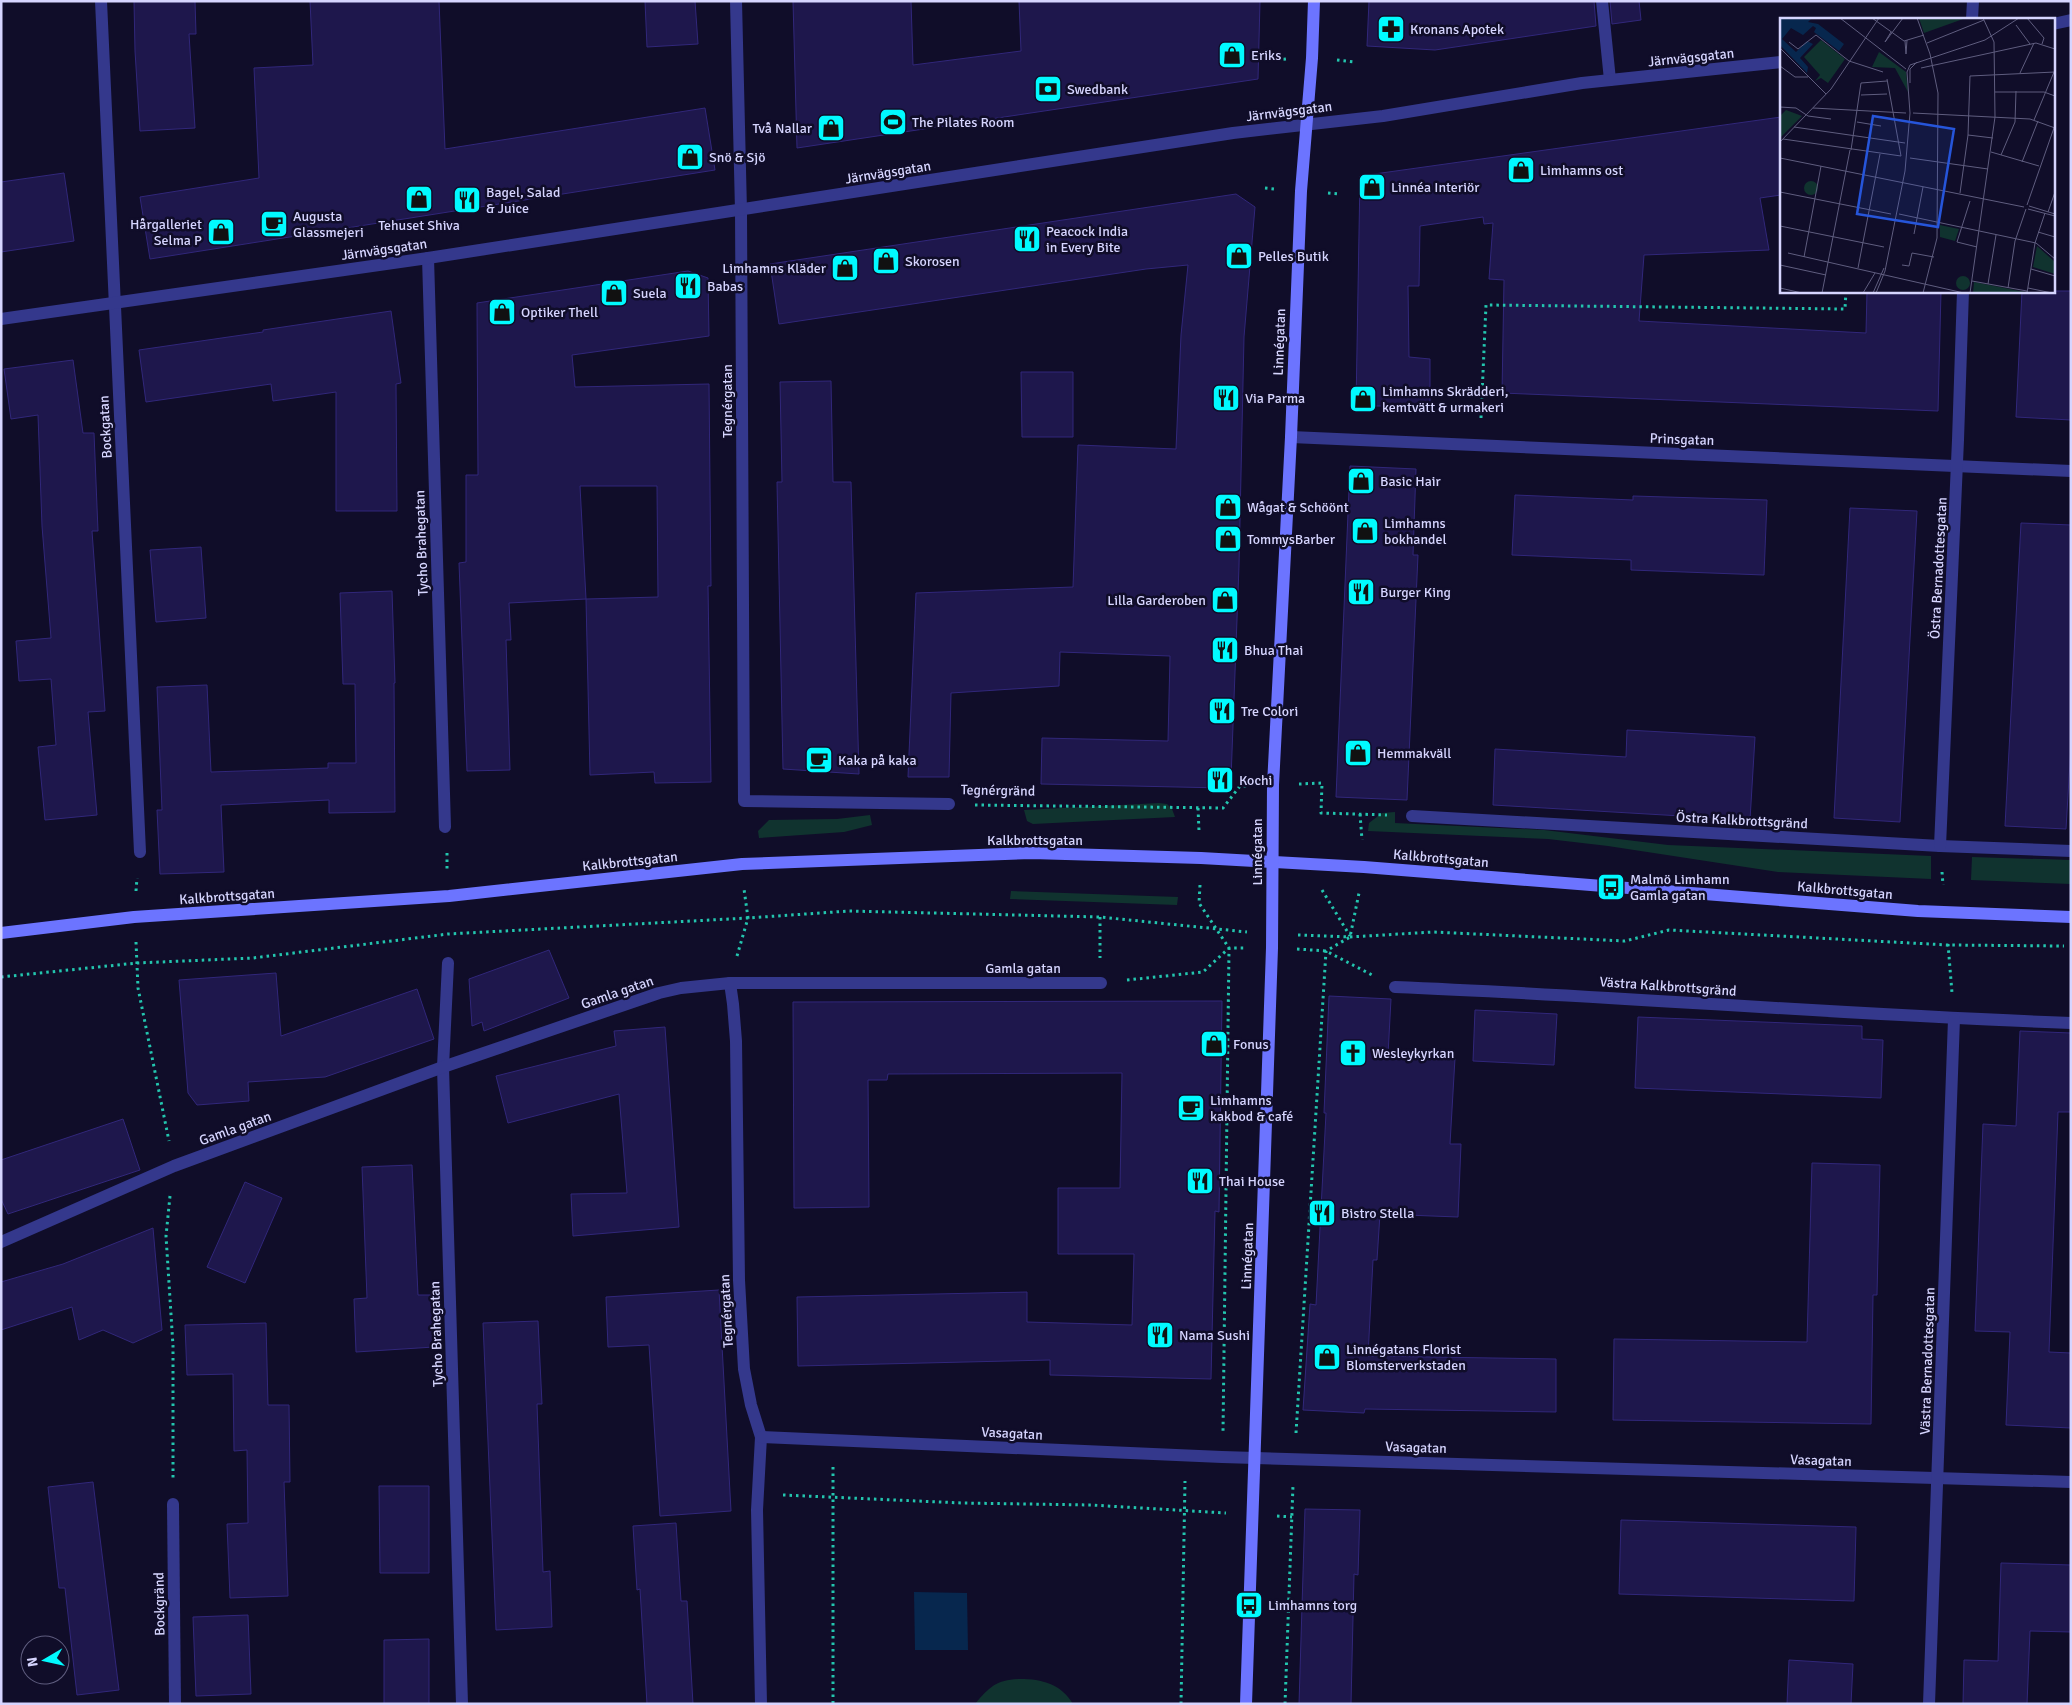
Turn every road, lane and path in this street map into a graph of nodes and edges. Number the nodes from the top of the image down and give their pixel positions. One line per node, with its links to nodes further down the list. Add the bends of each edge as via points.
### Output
1 (101, 1): 16 (street, Bockgatan)
2 (736, 1): 12 (street, Tegnérgatan)
3 (1314, 1): 11 (main road, Linnégatan)
4 (1602, 1): 10 (street)
5 (1973, 1): 6 (street)
6 (1972, 18)
7 (2071, 20): 8 (street)
8 (2054, 24)
9 (1780, 62): 10 (street, Järnvägsgatan)
10 (1610, 80): 11 (street, Järnvägsgatan, via 1383,116)
11 (1306, 124): 12 (street, Järnvägsgatan); 19 (main road, Linnégatan)
12 (741, 211): 13 (street, Järnvägsgatan); 24 (street, Tegnérgatan)
13 (428, 258): 16 (street, Järnvägsgatan); 28 (street, Tycho Brahegatan)
14 (1846, 292): 18 (path, via 1844,309 1486,305)
15 (1963, 292): 20 (street, Östra Bernadottesgatan)
16 (114, 303): 17 (street, Järnvägsgatan); 31 (street, Bockgatan)
17 (1, 319)
18 (1481, 424)
19 (1291, 437): 20 (street, Prinsgatan); 32 (main road, Linnégatan, via 1272,785)
20 (1957, 466): 21 (street, Prinsgatan); 29 (street, Östra Bernadottesgatan)
21 (2071, 471)
22 (1322, 783): 26 (path, via 1321,813)
23 (1240, 786): 25 (path, Tegnérgränd, via 1223,808)
24 (744, 801): 25 (street, Tegnérgränd)
25 (949, 804)
26 (1360, 814): 27 (path); 33 (path)
27 (1412, 816): 29 (street, Östra Kalkbrottsgränd)
28 (445, 827)
29 (1940, 846): 30 (street, Östra Kalkbrottsgränd)
30 (2071, 851)
31 (140, 852)
32 (1272, 862): 33 (main road, Kalkbrottsgatan); 39 (main road, Kalkbrottsgatan, via 1032,853 742,864 448,896 134,917); 40 (main road, Linnégatan)
33 (1364, 867): 36 (main road, Kalkbrottsgatan, via 1918,911); 41 (path)
34 (1199, 893): 38 (path, via 1199,903)
35 (1100, 917): 37 (path, via 849,911); 38 (path); 49 (path)
36 (2071, 917)
37 (748, 918): 47 (path, via 448,934 253,958 137,962); 48 (path)
38 (1216, 930): 40 (path); 43 (path)
39 (1, 932)
40 (1271, 934): 41 (path); 44 (main road, Linnégatan)
41 (1350, 937): 42 (path, via 1433,932 1624,941 1669,930 1948,945); 45 (path)
42 (2071, 946)
43 (1229, 948): 44 (path); 49 (path, via 1204,972); 58 (path)
44 (1272, 948): 45 (path); 59 (main road, Linnégatan)
45 (1326, 951): 50 (path); 60 (path)
46 (448, 963): 53 (street, Tycho Brahegatan)
47 (1, 977)
48 (730, 983): 49 (street, Gamla gatan); 53 (street, Gamla gatan, via 659,993); 55 (street, Tegnérgatan, via 736,1041 739,1280 744,1369)
49 (1101, 983)
50 (1395, 987): 51 (street, Västra Kalkbrottsgränd)
51 (1954, 1019): 52 (street, Västra Kalkbrottsgränd); 61 (street, Västra Bernadottesgatan)
52 (2071, 1022)
53 (443, 1067): 54 (street, Gamla gatan, via 174,1166); 69 (street, Tycho Brahegatan)
54 (1, 1242)
55 (761, 1437): 56 (street, Vasagatan); 63 (street, Tegnérgatan)
56 (834, 1440): 57 (street, Vasagatan); 64 (path)
57 (1185, 1456): 58 (street, Vasagatan); 66 (path)
58 (1222, 1457): 59 (street, Vasagatan)
59 (1255, 1457): 60 (street, Vasagatan); 73 (main road, Linnégatan)
60 (1294, 1458): 61 (street, Vasagatan); 74 (path)
61 (1938, 1478): 62 (street, Vasagatan); 75 (street, Västra Bernadottesgatan)
62 (2071, 1482)
63 (758, 1494): 64 (path); 70 (street, Tegnérgatan)
64 (832, 1498): 66 (path, via 1091,1505); 71 (path)
65 (173, 1504): 68 (street, Bockgränd)
66 (1186, 1511): 67 (path); 72 (path)
67 (1209, 1512)
68 (175, 1704)
69 (462, 1704)
70 (761, 1704)
71 (833, 1704)
72 (1181, 1704)
73 (1246, 1704)
74 (1285, 1704)
75 (1929, 1704)

